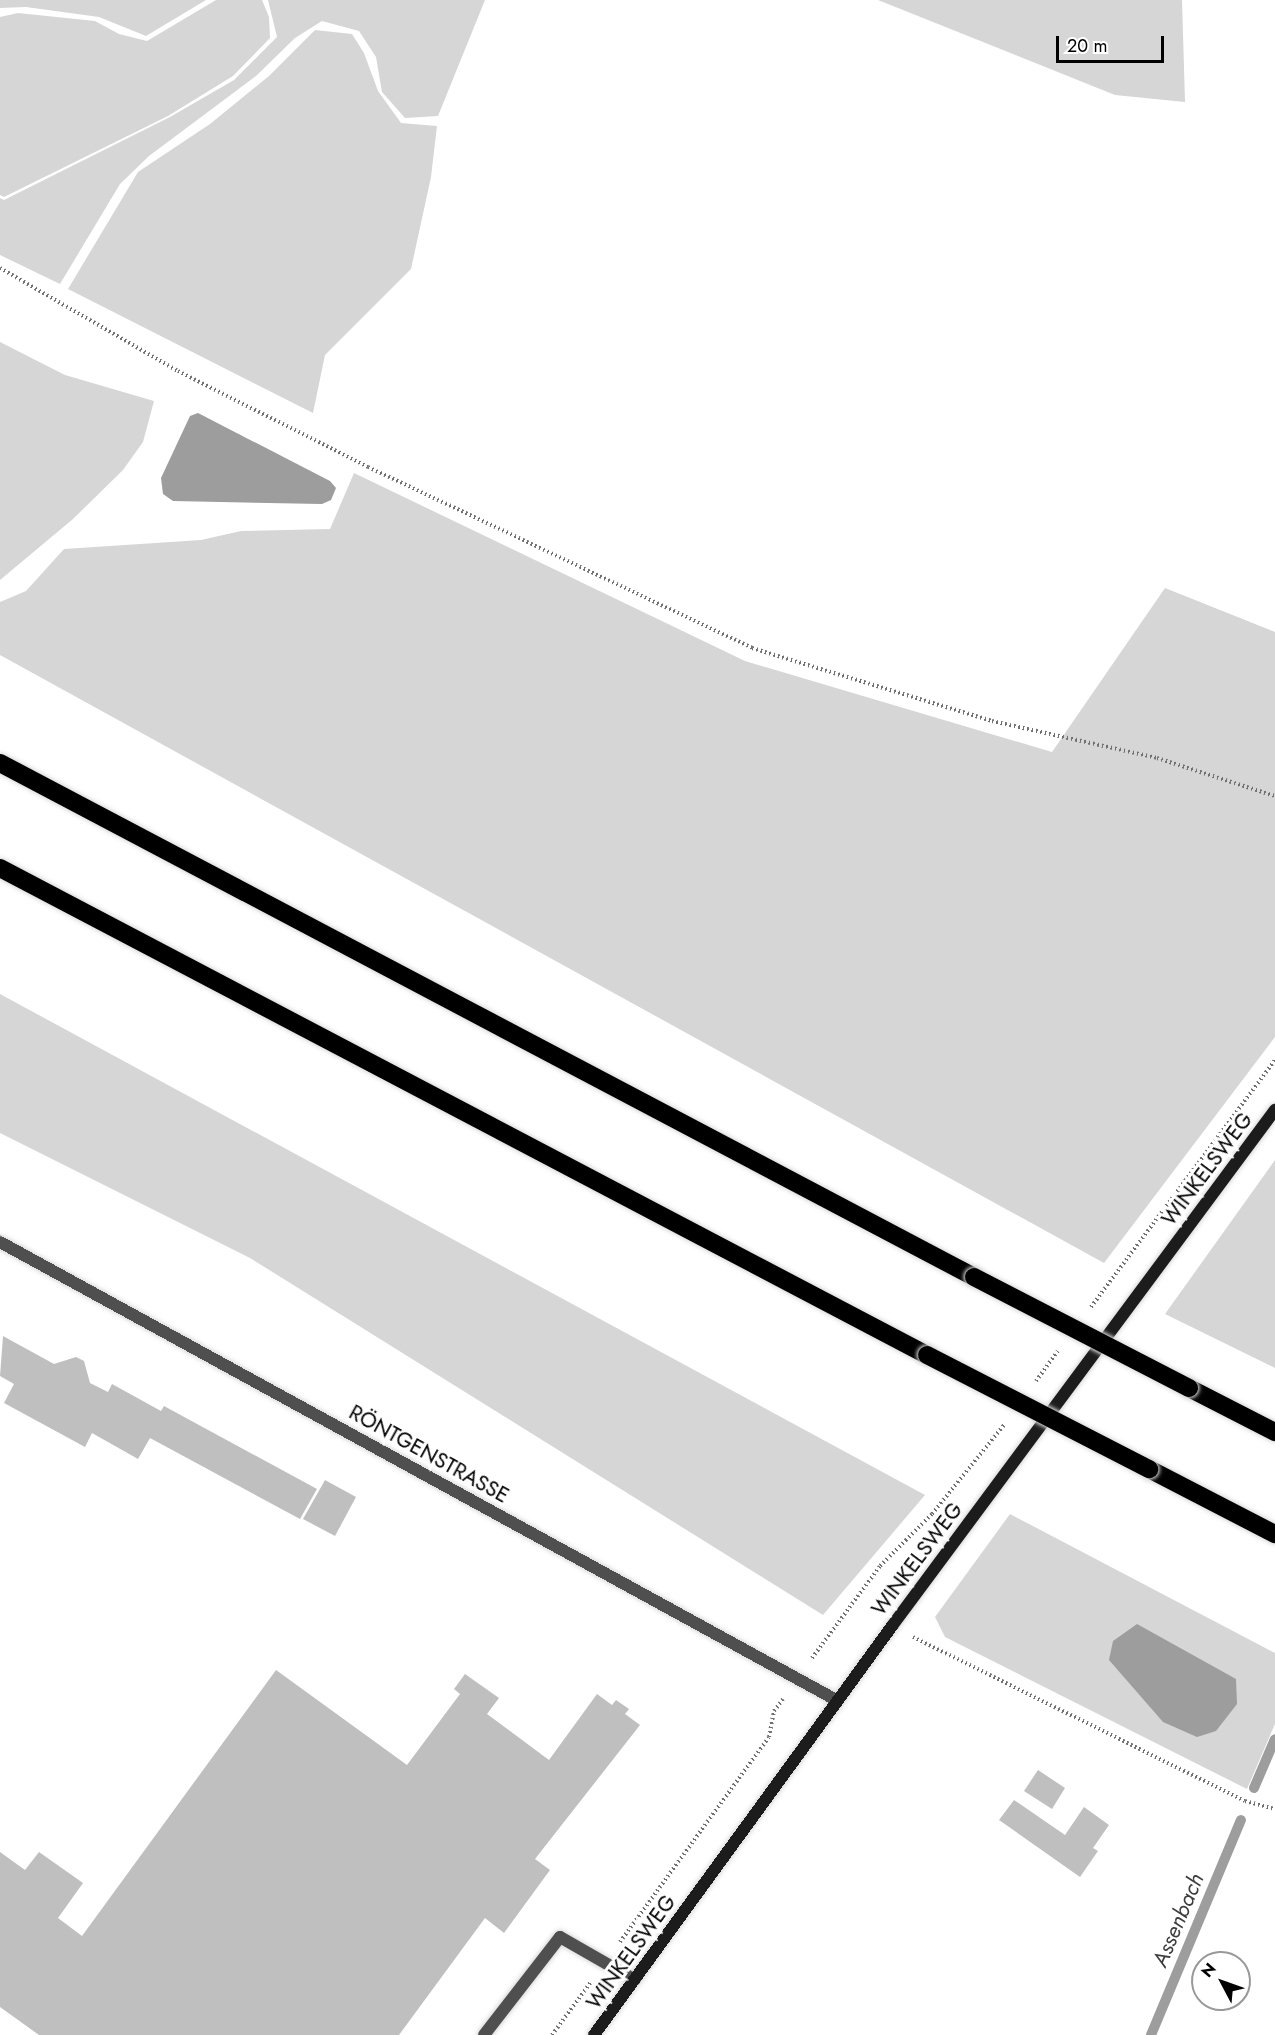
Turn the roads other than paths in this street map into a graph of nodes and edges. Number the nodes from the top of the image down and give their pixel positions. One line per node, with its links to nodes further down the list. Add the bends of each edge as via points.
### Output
1 (0, 763): 5 (highway, bridge)
2 (0, 868): 6 (highway, bridge)
3 (1275, 1110): 7 (street, WINKELSWEG)
4 (0, 1242): 7 (street, RÖNTGENSTRASSE)
5 (1275, 1432)
6 (1275, 1534)
7 (838, 1701): 8 (street, WINKELSWEG)
8 (635, 1980): 9 (street, via 560,1937); 10 (street, WINKELSWEG)
9 (484, 2035)
10 (594, 2035)

